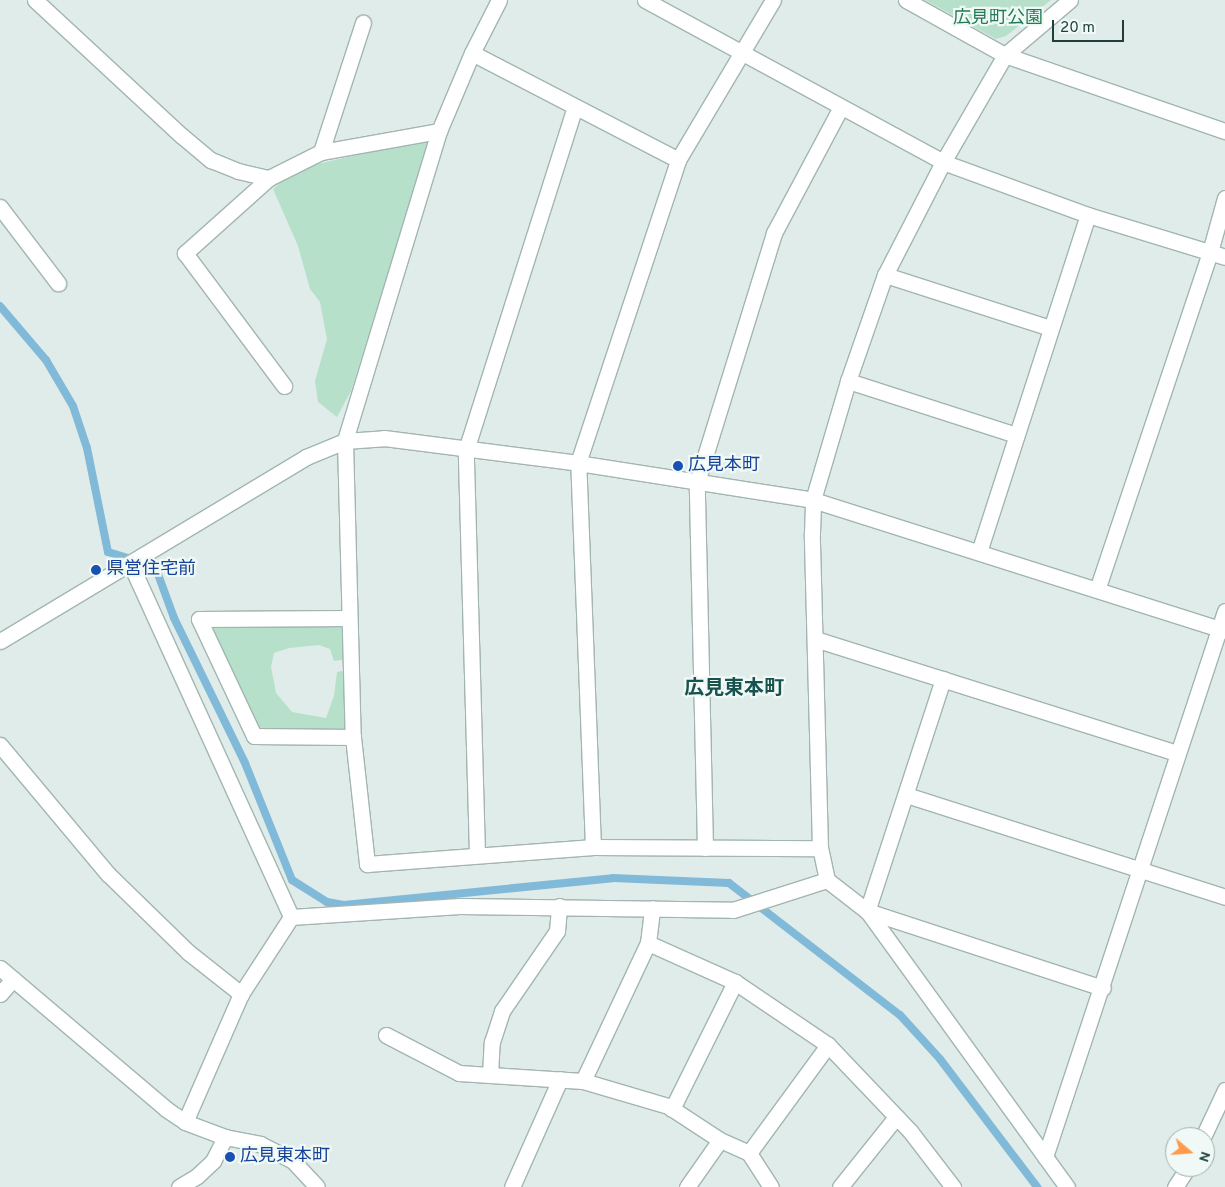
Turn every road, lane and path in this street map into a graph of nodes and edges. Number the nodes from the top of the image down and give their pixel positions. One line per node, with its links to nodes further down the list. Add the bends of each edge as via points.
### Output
1 (35, 0): 18 (street, via 211,160 238,171)
2 (499, 0): 8 (street)
3 (645, 0): 9 (street)
4 (773, 0): 9 (street)
5 (906, 0): 10 (street)
6 (1070, 0): 10 (street)
7 (363, 23): 15 (street)
8 (472, 53): 11 (street); 13 (street)
9 (743, 55): 12 (street); 16 (street)
10 (1005, 55): 14 (street); 17 (street)
11 (575, 107): 16 (street); 31 (street)
12 (840, 109): 17 (street); 33 (street, via 774,234)
13 (439, 131): 15 (street); 30 (street)
14 (1225, 131)
15 (322, 152): 18 (street)
16 (678, 160): 32 (street)
17 (943, 162): 21 (street); 24 (street)
18 (269, 178): 28 (street, via 185,253)
19 (1225, 198): 22 (street)
20 (0, 207): 25 (street)
21 (1088, 215): 22 (street); 26 (street)
22 (1210, 252): 23 (street); 37 (street)
23 (1225, 257)
24 (885, 275): 26 (street); 27 (street)
25 (58, 283)
26 (1050, 328): 29 (street)
27 (848, 381): 29 (street); 34 (street)
28 (284, 386)
29 (1016, 434): 35 (street)
30 (345, 440): 31 (street, via 384,438); 36 (street, via 306,457); 39 (street)
31 (466, 450): 32 (street); 51 (street)
32 (578, 463): 33 (street); 48 (street)
33 (697, 482): 34 (street); 49 (street)
34 (813, 500): 35 (street); 41 (street)
35 (979, 552): 37 (street)
36 (130, 563): 42 (street); 58 (street)
37 (1097, 590): 40 (street)
38 (1225, 611): 40 (street)
39 (348, 618): 44 (street); 44 (street, via 199,619 254,736)
40 (1222, 630): 46 (street)
41 (815, 639): 43 (street); 50 (street)
42 (0, 641)
43 (943, 679): 46 (street); 47 (street)
44 (353, 737): 51 (street, via 366,864)
45 (0, 745): 65 (street, via 108,874 188,952)
46 (1177, 753): 52 (street)
47 (906, 795): 52 (street); 57 (street)
48 (593, 848): 49 (street); 51 (street)
49 (705, 848): 50 (street)
50 (820, 848): 53 (street)
51 (477, 854)
52 (1140, 870): 54 (street); 63 (street)
53 (827, 880): 56 (street, via 733,910); 57 (street)
54 (1225, 897)
55 (558, 906): 56 (street); 58 (street, via 460,906); 68 (street, via 557,931 502,1011 492,1042)
56 (652, 908): 59 (street)
57 (866, 911): 63 (street); 79 (street)
58 (291, 917): 65 (street)
59 (648, 943): 62 (street); 70 (street)
60 (0, 968): 61 (street)
61 (13, 979): 64 (street); 74 (street)
62 (735, 982): 67 (street); 72 (street)
63 (1102, 988): 79 (street)
64 (0, 994)
65 (241, 994): 74 (street)
66 (386, 1034): 68 (street, via 459,1073)
67 (828, 1045): 73 (street); 78 (street)
68 (490, 1075): 69 (street)
69 (560, 1079): 70 (street); 82 (street)
70 (583, 1081): 72 (street)
71 (1225, 1090): 75 (street)
72 (672, 1109): 77 (street)
73 (896, 1117): 85 (street); 86 (street)
74 (185, 1122): 76 (street)
75 (1208, 1127)
76 (224, 1137): 80 (street, via 213,1161); 81 (street, via 260,1144 293,1161)
77 (720, 1140): 78 (street); 83 (street)
78 (749, 1153): 84 (street)
79 (1045, 1157): 87 (street)
80 (179, 1187)
81 (317, 1187)
82 (512, 1187)
83 (687, 1187)
84 (770, 1187)
85 (840, 1187)
86 (953, 1187)
87 (1067, 1187)

